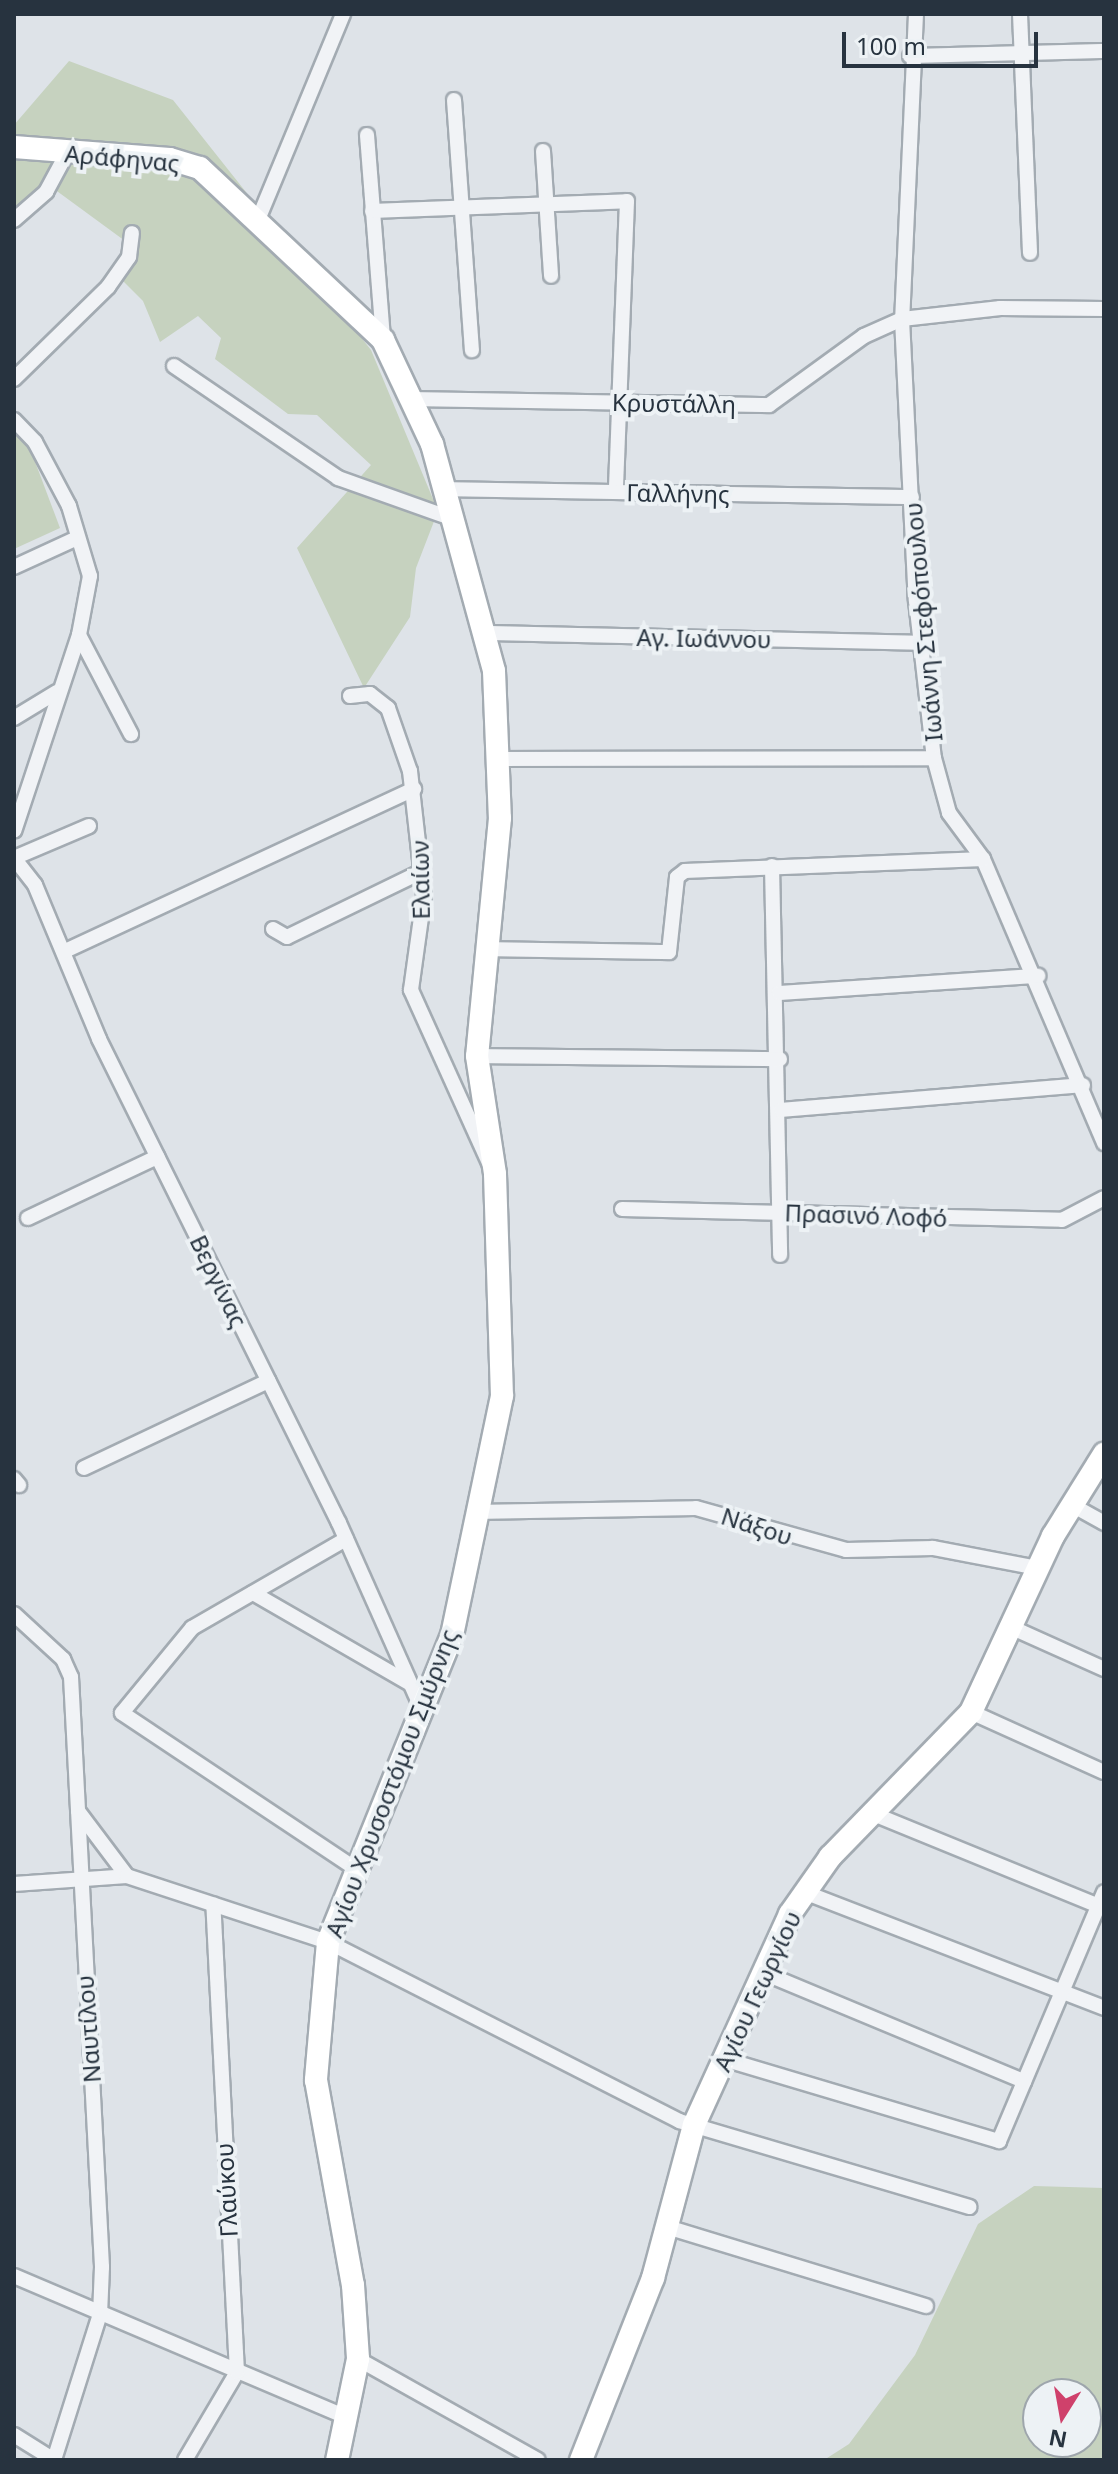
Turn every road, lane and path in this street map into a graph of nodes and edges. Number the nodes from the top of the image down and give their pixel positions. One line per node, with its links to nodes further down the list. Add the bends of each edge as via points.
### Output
1 (343, 14): 16 (street)
2 (916, 14): 6 (street, Ιωάννη Στεφόπουλου)
3 (1020, 14): 5 (street)
4 (1104, 51): 5 (street)
5 (1025, 54): 6 (street); 18 (street)
6 (910, 56): 21 (street, Ιωάννη Στεφόπουλου)
7 (454, 100): 13 (street)
8 (367, 135): 14 (street)
9 (14, 147): 11 (main road, Αράφηνας)
10 (543, 151): 12 (street)
11 (67, 153): 15 (street, via 46,192); 16 (main road, Αράφηνας, via 185,162 218,181)
12 (547, 201): 13 (street); 19 (street); 27 (street, via 616,198 630,209)
13 (463, 208): 14 (street); 23 (street)
14 (372, 211): 22 (street)
15 (14, 220)
16 (257, 222): 22 (main road, Αγίου Χρυσοστόμου Σμύρνης)
17 (132, 233): 25 (street, via 129,257 108,287)
18 (1030, 253)
19 (551, 276)
20 (1104, 309): 21 (street, Κρυστάλλη, via 1000,308)
21 (902, 319): 27 (street, Κρυστάλλη, via 864,336 769,405); 31 (street, Ιωάννη Στεφόπουλου)
22 (383, 340): 26 (main road, Αγίου Χρυσοστόμου Σμύρνης)
23 (472, 350)
24 (174, 366): 33 (street, via 338,478)
25 (14, 379)
26 (417, 399): 27 (street, Κρυστάλλη); 29 (main road, Αγίου Χρυσοστόμου Σμύρνης)
27 (619, 402): 30 (street)
28 (14, 420): 32 (street, via 35,442)
29 (445, 489): 30 (street, Γαλλήνης); 33 (main road, Αγίου Χρυσοστόμου Σμύρνης)
30 (616, 492): 31 (street, Γαλλήνης)
31 (912, 497): 39 (street, Ιωάννη Στεφόπουλου)
32 (69, 506): 34 (street); 35 (street)
33 (453, 519): 37 (main road, Αγίου Χρυσοστόμου Σμύρνης)
34 (73, 540): 35 (street); 36 (street)
35 (89, 557): 38 (street)
36 (14, 567)
37 (486, 633): 39 (street, Αγ. Ιωάννου); 45 (main road, Αγίου Χρυσοστόμου Σμύρνης)
38 (79, 635): 40 (street); 43 (street)
39 (922, 643): 44 (street, Ιωάννη Στεφόπουλου)
40 (57, 692): 42 (street); 48 (street)
41 (350, 696): 46 (street, Ελαίων, via 370,694 388,708)
42 (14, 718)
43 (131, 734)
44 (934, 758): 45 (street); 50 (street, Ιωάννη Στεφόπουλου, via 949,813)
45 (500, 759): 54 (main road, Αγίου Χρυσοστόμου Σμύρνης)
46 (414, 789): 52 (street, Ελαίων); 55 (street)
47 (89, 826): 49 (street)
48 (14, 831)
49 (14, 858): 55 (street, Βεργίνας)
50 (983, 859): 51 (street); 56 (street, Ιωάννη Στεφόπουλου)
51 (772, 866): 54 (street, via 679,874 675,946 657,952); 57 (street)
52 (421, 872): 53 (street, via 287,937); 64 (street, Ελαίων, via 424,914 408,971 411,990)
53 (273, 929)
54 (489, 949): 58 (main road, Αγίου Χρυσοστόμου Σμύρνης)
55 (65, 951): 63 (street, Βεργίνας)
56 (1038, 976): 57 (street); 60 (street, Ιωάννη Στεφόπουλου)
57 (779, 993): 59 (street)
58 (477, 1056): 59 (street); 64 (main road, Αγίου Χρυσοστόμου Σμύρνης)
59 (780, 1059): 61 (street)
60 (1083, 1085): 61 (street); 62 (street, Ιωάννη Στεφόπουλου)
61 (781, 1110): 67 (street)
62 (1104, 1143)
63 (157, 1157): 68 (street); 70 (street, Βεργίνας)
64 (495, 1174): 74 (main road, Αγίου Χρυσοστόμου Σμύρνης, via 502,1396)
65 (1104, 1198): 67 (street, Πρασινό Λοφό, via 1062,1220)
66 (622, 1209): 67 (street, Πρασινό Λοφό)
67 (778, 1212): 69 (street)
68 (28, 1218)
69 (780, 1255)
70 (268, 1381): 72 (street); 76 (street, Βεργίνας)
71 (1104, 1454): 73 (main road, Αγίου Γεωργίου)
72 (84, 1468)
73 (1072, 1505): 75 (street); 77 (main road, Αγίου Γεωργίου)
74 (474, 1512): 77 (street, Νάξου, via 696,1508 846,1550 933,1548); 83 (main road, Αγίου Χρυσοστόμου Σμύρνης, via 452,1635)
75 (1104, 1523)
76 (346, 1539): 78 (street); 82 (street, Βεργίνας)
77 (1038, 1568): 80 (main road, Αγίου Γεωργίου)
78 (253, 1593): 82 (street); 88 (street, via 192,1628 124,1705 123,1717)
79 (14, 1614): 86 (street, Ναυτίλου, via 69,1666)
80 (1015, 1629): 81 (street); 84 (main road, Αγίου Γεωργίου)
81 (1104, 1669)
82 (409, 1683): 83 (street, Βεργίνας)
83 (421, 1707): 88 (main road, Αγίου Χρυσοστόμου Σμύρνης)
84 (971, 1712): 85 (street); 87 (main road, Αγίου Γεωργίου)
85 (1104, 1772)
86 (78, 1811): 89 (street); 90 (street, Ναυτίλου)
87 (876, 1815): 92 (main road, Αγίου Γεωργίου); 93 (street)
88 (356, 1869): 95 (main road, Αγίου Χρυσοστόμου Σμύρνης)
89 (127, 1876): 90 (street); 94 (street)
90 (83, 1881): 91 (street); 106 (street, Ναυτίλου)
91 (14, 1884)
92 (804, 1892): 96 (main road, Αγίου Γεωργίου); 97 (street)
93 (1102, 1902): 97 (street)
94 (213, 1905): 95 (street); 108 (street, Γλαύκου)
95 (328, 1942): 101 (street); 107 (main road, Αγίου Χρυσοστόμου Σμύρνης, via 316,2080 353,2285)
96 (764, 1973): 99 (main road, Αγίου Γεωργίου); 100 (street)
97 (1062, 1991): 98 (street); 100 (street)
98 (1104, 2008)
99 (727, 2060): 100 (street, via 992,2142 1009,2124); 101 (main road, Αγίου Γεωργίου)
100 (1024, 2081)
101 (694, 2125): 102 (street); 103 (main road, Αγίου Γεωργίου)
102 (970, 2207)
103 (664, 2226): 105 (street); 115 (main road, Αγίου Γεωργίου, via 653,2278)
104 (14, 2276): 106 (street)
105 (926, 2306)
106 (100, 2314): 108 (street); 111 (street, Ναυτίλου)
107 (358, 2359): 109 (main road, Αγίου Χρυσοστόμου Σμύρνης); 114 (street)
108 (237, 2372): 109 (street); 112 (street)
109 (349, 2418): 113 (main road, Αγίου Χρυσοστόμου Σμύρνης)
110 (14, 2435): 111 (street)
111 (54, 2460)
112 (185, 2460)
113 (337, 2460)
114 (538, 2460)
115 (581, 2460)

